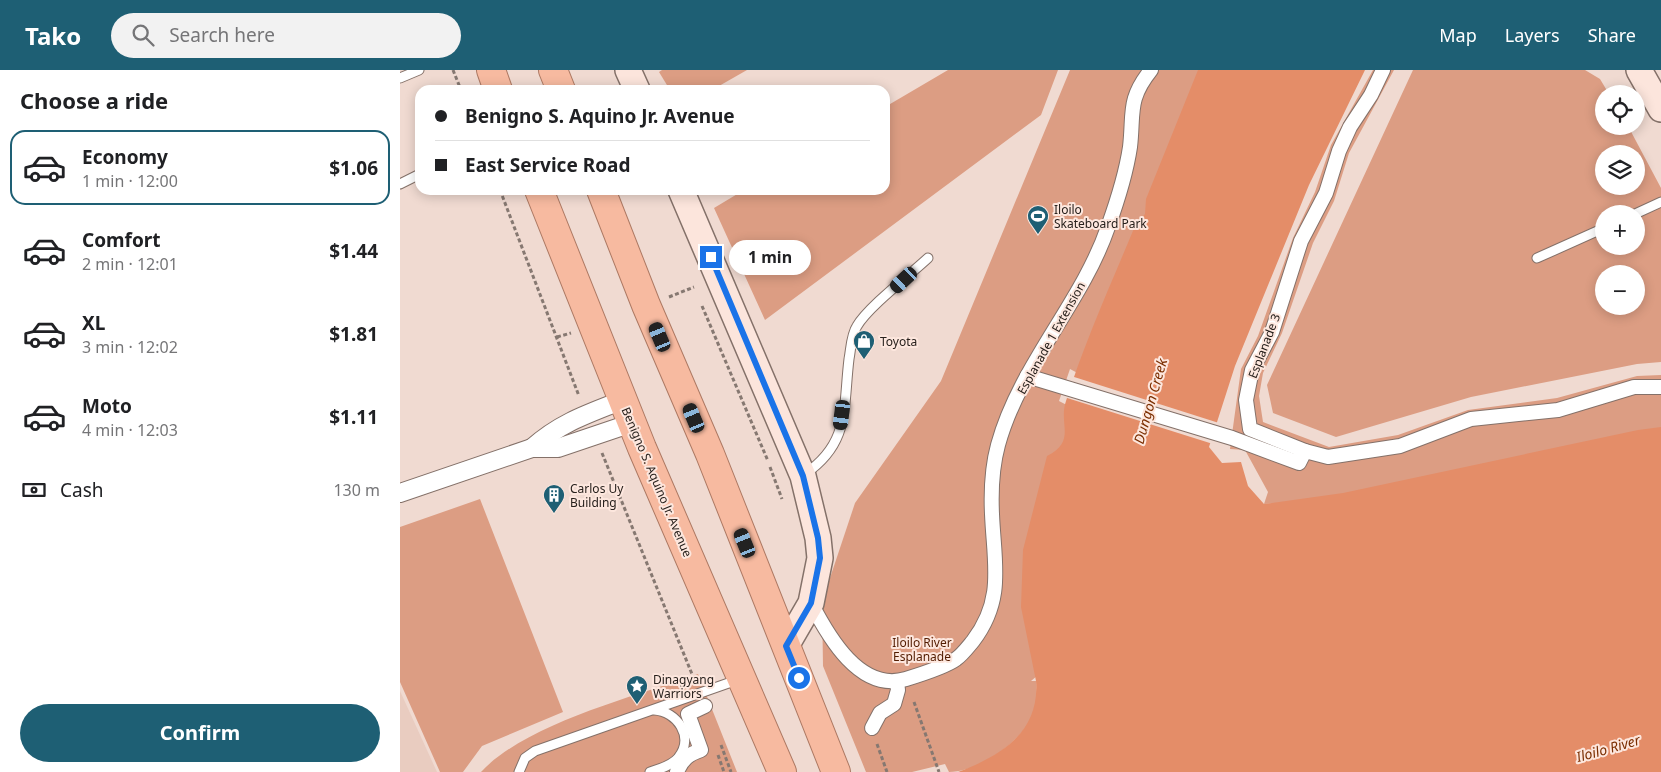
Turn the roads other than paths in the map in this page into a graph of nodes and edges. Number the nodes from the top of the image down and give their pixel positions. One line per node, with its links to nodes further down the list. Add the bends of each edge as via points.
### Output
1 (419, 70): 8 (lane)
2 (490, 70): 9 (highway)
3 (552, 70): 10 (highway)
4 (628, 70): 11 (main road)
5 (1151, 70): 23 (street, Esplanade 1 Extension, via 1136,92 1132,106 1130,148 1101,245)
6 (1383, 70): 27 (street, Esplanade 3, via 1339,151 1326,193 1301,241 1272,332 1252,370 1246,400 1250,429)
7 (1640, 70): 12 (main road)
8 (400, 78)
9 (496, 85)
10 (559, 85)
11 (635, 85)
12 (1661, 109)
13 (415, 176): 14 (lane)
14 (400, 184)
15 (540, 195): 25 (highway, Benigno S. Aquino Jr. Avenue)
16 (603, 195): 31 (highway)
17 (683, 195): 28 (main road)
18 (1661, 202): 19 (lane)
19 (1645, 209)
20 (1595, 232): 22 (lane)
21 (928, 258): 28 (lane, via 856,326 840,433 832,450)
22 (1537, 258)
23 (1027, 376): 27 (street, via 1232,438 1299,463); 33 (street, Esplanade 1 Extension, via 1004,427 994,466 992,514 997,581 992,606 981,630 956,660)
24 (1661, 387): 27 (street, Esplanade 3, via 1634,387 1558,410 1471,419 1400,446 1328,457)
25 (627, 412): 26 (street, via 558,448); 26 (street, via 572,419); 32 (highway, Benigno S. Aquino Jr. Avenue)
26 (532, 448): 29 (street)
27 (1305, 450)
28 (803, 476): 30 (main road, via 820,558)
29 (400, 493)
30 (811, 603): 31 (main road); 33 (street, via 830,639 847,660 877,678)
31 (786, 646): 41 (highway)
32 (740, 679): 35 (lane); 40 (highway, Benigno S. Aquino Jr. Avenue)
33 (901, 681): 36 (street, via 894,704 880,713)
34 (706, 706): 39 (street, via 688,714 701,750 689,754)
35 (641, 713): 37 (lane, via 535,751 525,758); 38 (lane, via 654,710 670,714 681,725 685,740 678,758)
36 (872, 728)
37 (519, 770)
38 (650, 772)
39 (677, 772)
40 (782, 772)
41 (836, 772)

